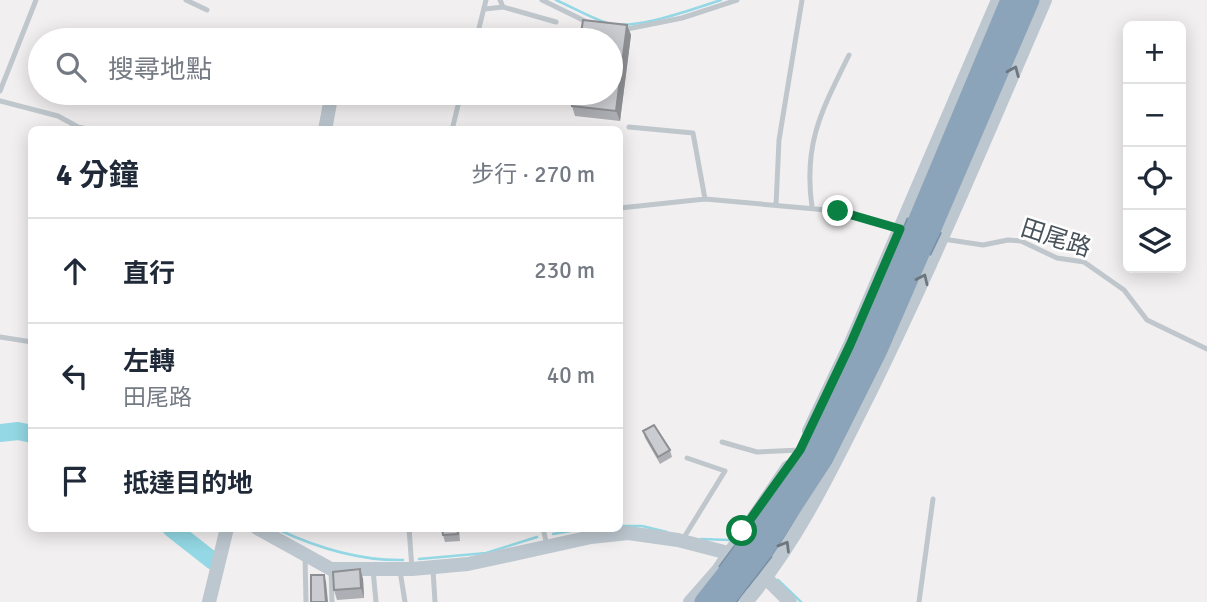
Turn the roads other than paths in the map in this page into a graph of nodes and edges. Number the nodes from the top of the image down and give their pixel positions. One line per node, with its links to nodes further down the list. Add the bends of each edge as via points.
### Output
1 (36, 0): 20 (lane)
2 (186, 0): 14 (lane)
3 (486, 0): 13 (lane)
4 (500, 0): 12 (lane)
5 (542, 0): 16 (lane)
6 (737, 0): 18 (lane, via 656,25)
7 (802, 0): 29 (lane, via 779,141)
8 (998, 0): 32 (street)
9 (1010, 0): 32 (highway)
10 (1030, 0): 32 (highway)
11 (1045, 0): 32 (street, one-way to 11)
12 (503, 7): 13 (lane); 15 (lane)
13 (485, 9): 17 (lane)
14 (207, 10)
15 (556, 22)
16 (594, 25)
17 (479, 28)
18 (623, 30)
19 (849, 55): 30 (lane, via 815,125 809,185)
20 (0, 91)
21 (0, 101): 24 (lane)
22 (330, 105): 25 (street)
23 (458, 105): 26 (lane)
24 (82, 126)
25 (326, 126)
26 (453, 126)
27 (629, 127): 28 (lane, via 693,133)
28 (705, 199): 29 (lane, 田尾路); 31 (lane, 田尾路)
29 (776, 205): 30 (lane, 田尾路)
30 (812, 207): 32 (lane, 田尾路)
31 (623, 208)
32 (920, 235): 35 (lane, 田尾路, via 983,245 1021,242 1057,258 1084,262 1124,290 1147,320); 37 (street, via 850,345); 52 (highway, bridge, via 758,545); 53 (street, one-way to 32, via 832,470)
33 (0, 337): 34 (lane)
34 (28, 341)
35 (1207, 349)
36 (722, 442): 37 (lane, via 757,452)
37 (800, 450): 46 (street)
38 (687, 458): 44 (lane, via 724,471)
39 (933, 499): 65 (lane)
40 (226, 532): 54 (street)
41 (267, 532): 47 (street)
42 (409, 532): 48 (lane)
43 (544, 532): 45 (lane)
44 (682, 542): 45 (street, via 628,533); 46 (street)
45 (547, 546): 49 (street)
46 (729, 551): 53 (street); 60 (street)
47 (305, 556): 50 (street); 55 (lane)
48 (406, 568): 49 (street); 51 (street); 58 (lane)
49 (433, 568): 59 (lane)
50 (331, 569): 51 (street); 56 (lane)
51 (373, 569): 57 (lane)
52 (733, 577): 61 (highway); 62 (highway)
53 (766, 578): 63 (street); 64 (street)
54 (209, 602)
55 (306, 602)
56 (332, 602)
57 (376, 602)
58 (405, 602)
59 (435, 602)
60 (690, 602)
61 (704, 602)
62 (724, 602)
63 (746, 602)
64 (790, 602)
65 (919, 602)

